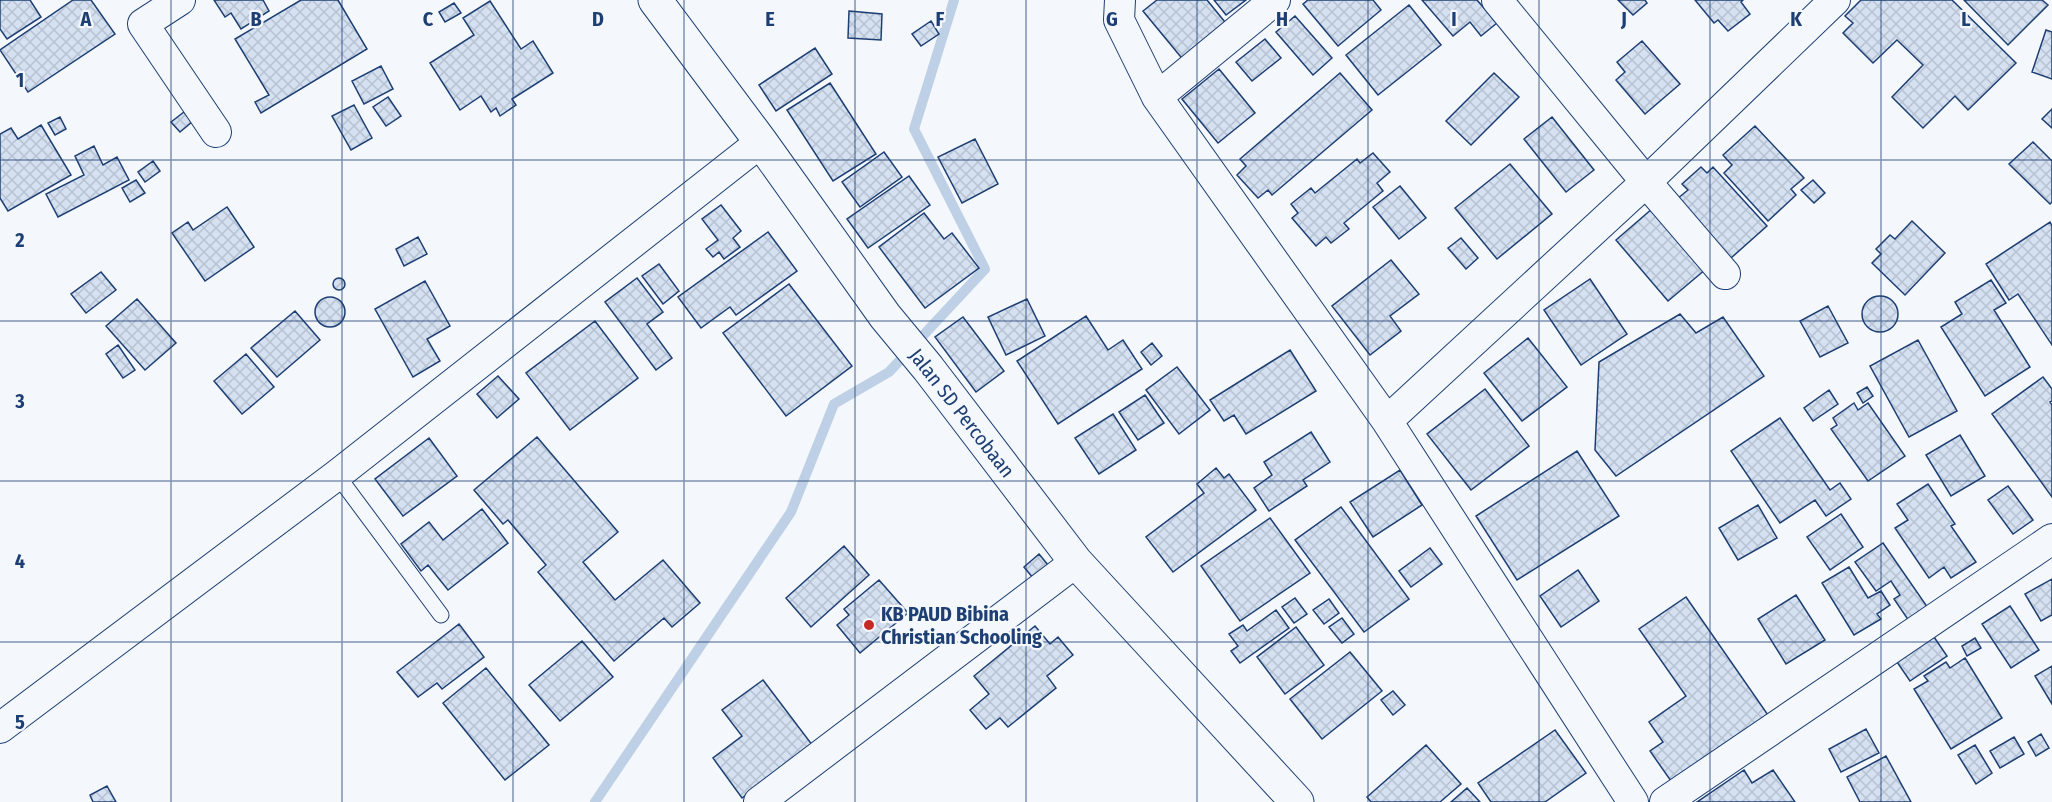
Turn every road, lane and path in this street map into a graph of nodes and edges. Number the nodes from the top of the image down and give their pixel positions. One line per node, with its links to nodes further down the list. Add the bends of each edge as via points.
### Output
1 (180, 0): 8 (street, via 143,24)
2 (655, 0): 9 (street, Jalan SD Percobaan)
3 (1120, 0): 7 (street, via 1119,20)
4 (1275, 0): 7 (street)
5 (1497, 0): 10 (street)
6 (1835, 0): 10 (street)
7 (1157, 97): 12 (street)
8 (216, 132)
9 (761, 141): 13 (street); 15 (street, Jalan SD Percobaan, via 885,316)
10 (1647, 182): 11 (street); 12 (street)
11 (1725, 274)
12 (1387, 421): 20 (street)
13 (337, 475): 16 (lane); 17 (street)
14 (2052, 539): 21 (street)
15 (1076, 562): 18 (street); 19 (street, Jalan SD Percobaan)
16 (441, 615)
17 (0, 728)
18 (759, 802)
19 (1297, 802)
20 (1633, 802)
21 (1665, 802)

